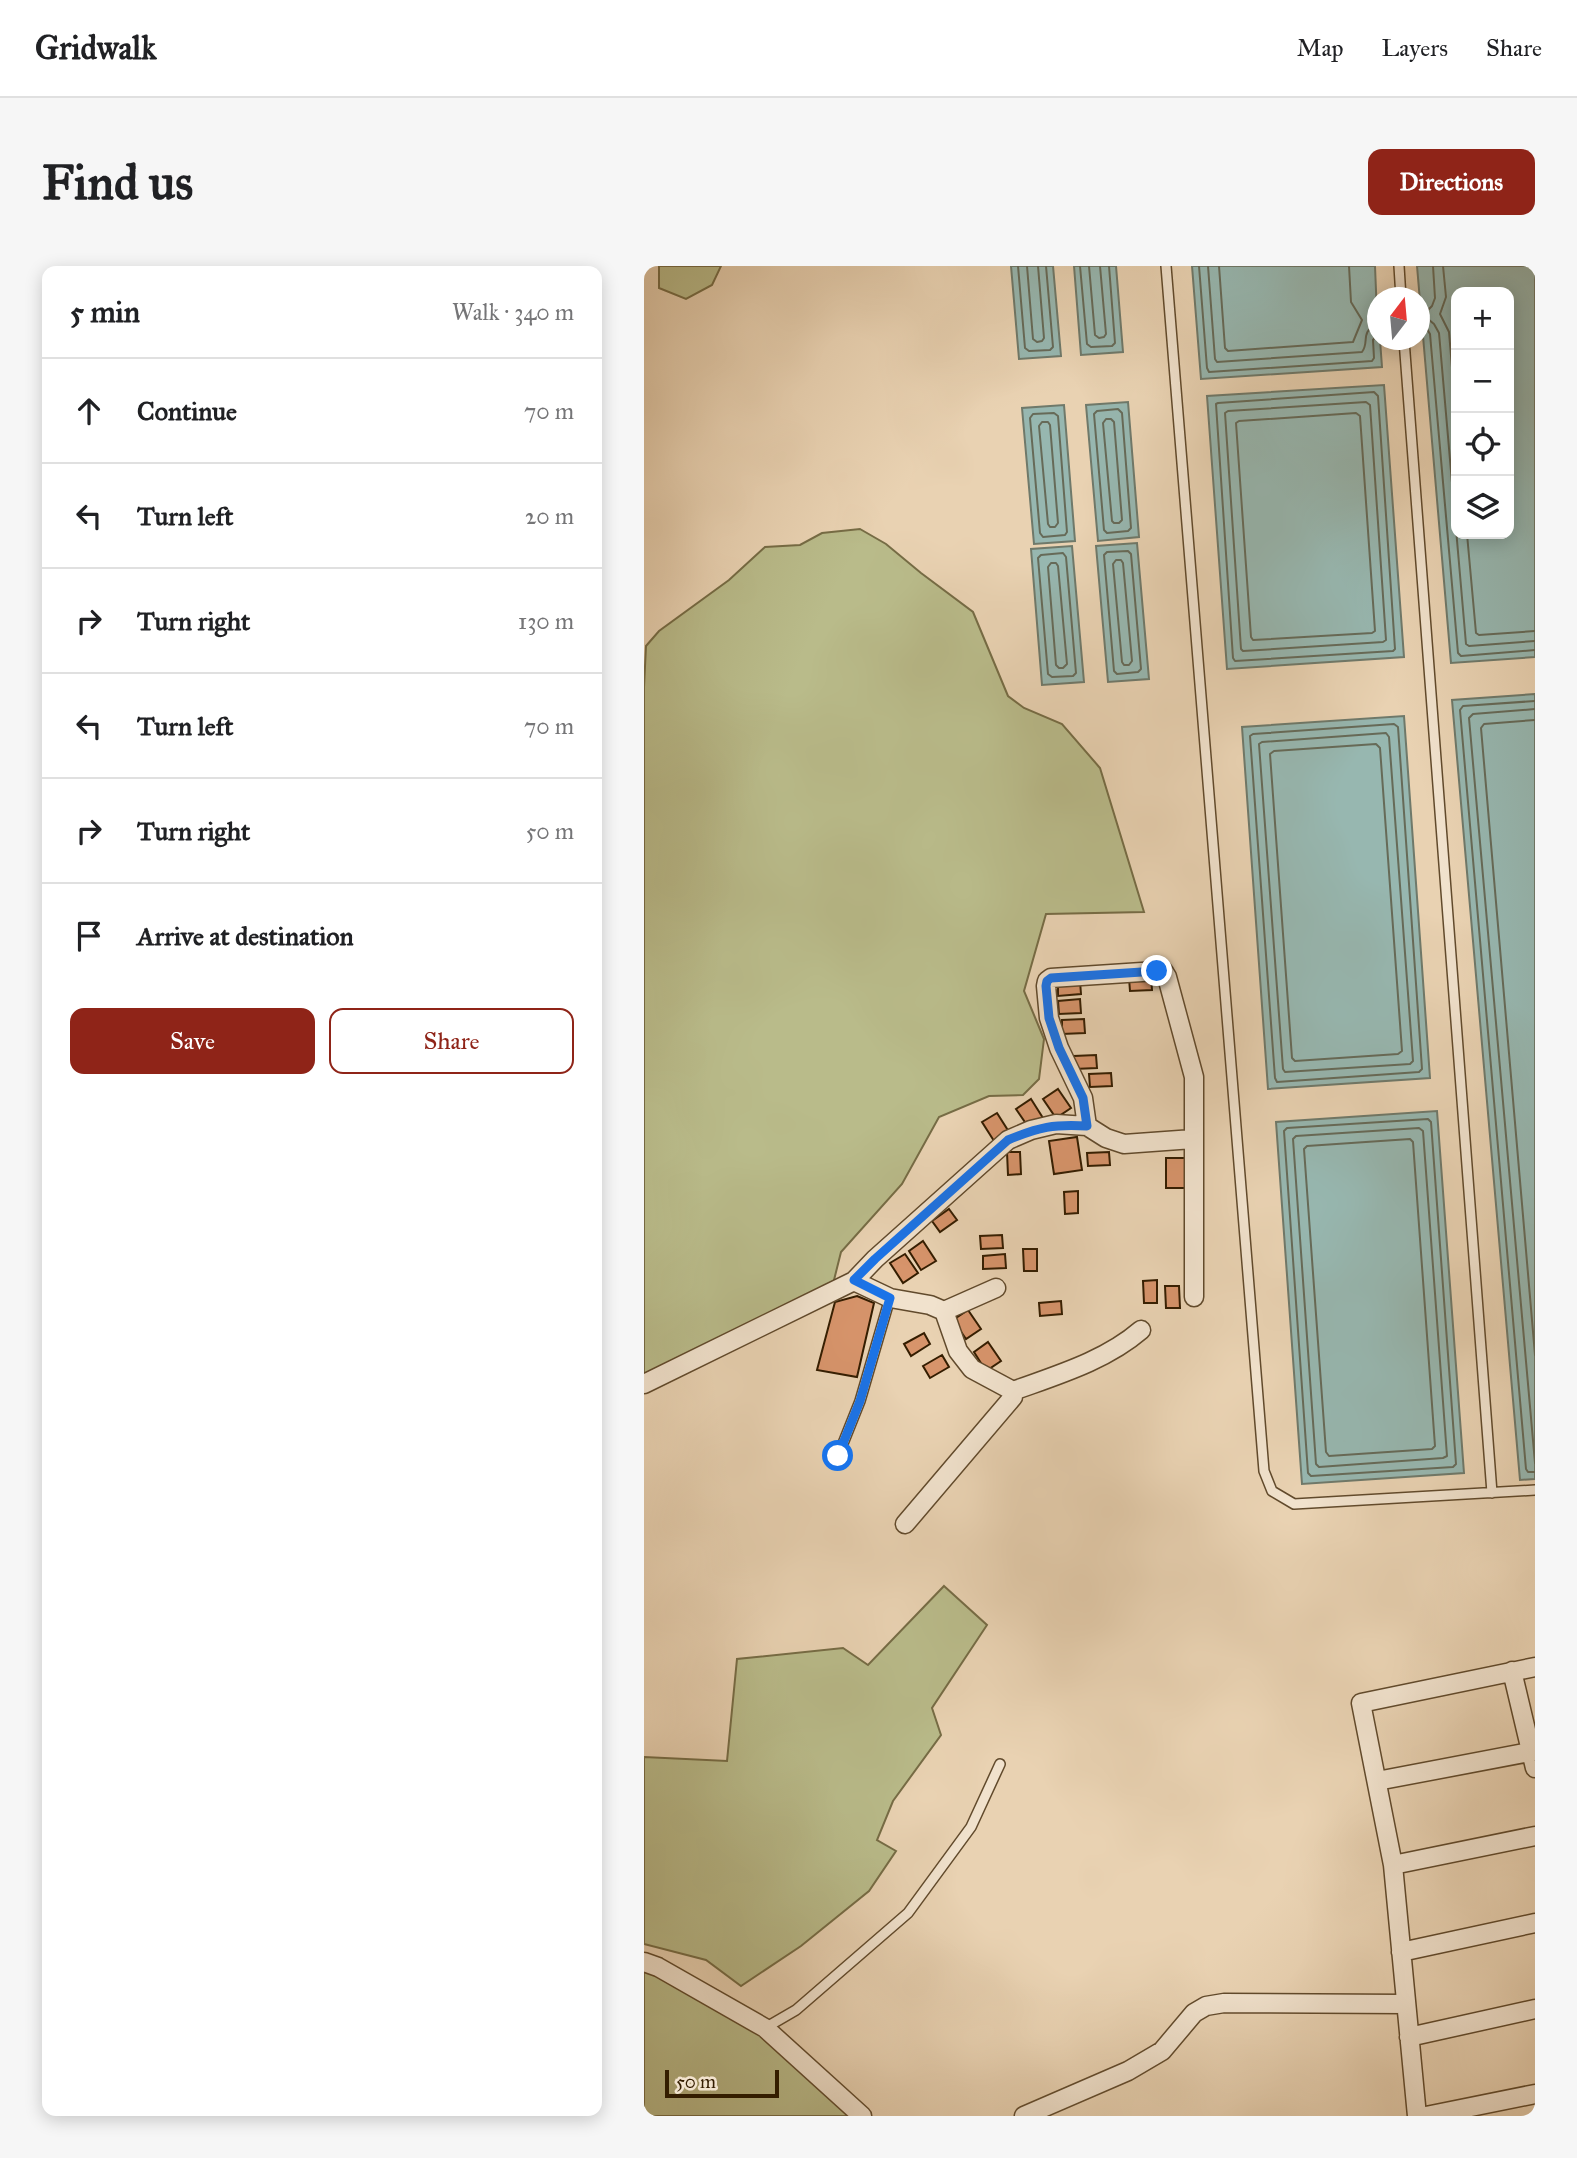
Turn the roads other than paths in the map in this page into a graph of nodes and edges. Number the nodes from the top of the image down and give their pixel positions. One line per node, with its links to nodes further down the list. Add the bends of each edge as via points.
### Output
1 (1166, 266): 17 (lane, via 1264,1471 1272,1492 1294,1504)
2 (1399, 266): 3 (lane)
3 (1400, 287)
4 (1405, 350): 17 (lane)
5 (1087, 1126): 6 (street, via 1124,1144); 6 (street, via 1083,1098 1049,1018 1047,981 1157,971 1167,976 1194,1077); 7 (street, via 1056,1125 1008,1140)
6 (1193, 1139): 9 (street)
7 (854, 1280): 10 (street); 13 (street)
8 (996, 1288): 11 (street)
9 (1194, 1297)
10 (890, 1298): 11 (street); 15 (lane, via 860,1401)
11 (944, 1311): 14 (street, via 958,1351 972,1369)
12 (1141, 1330): 14 (street, via 1103,1355)
13 (644, 1384)
14 (1013, 1391): 18 (street, via 1013,1397)
15 (838, 1456)
16 (1535, 1489): 17 (lane)
17 (1492, 1493)
18 (905, 1524)
19 (1535, 1667): 20 (street)
20 (1512, 1671): 21 (street); 23 (street, via 1361,1703)
21 (1534, 1757): 23 (street)
22 (1000, 1764): 31 (lane, via 971,1827 908,1913 796,2010)
23 (1377, 1781): 25 (street)
24 (1535, 1836): 25 (street)
25 (1392, 1865): 27 (street)
26 (1535, 1923): 27 (street)
27 (1401, 1952): 29 (street)
28 (644, 1962): 31 (street)
29 (1405, 2004): 32 (street); 35 (street, via 1206,2006 1194,2013 1162,2051 1128,2071)
30 (1535, 2009): 32 (street)
31 (765, 2028): 34 (street)
32 (1409, 2037): 36 (street)
33 (1535, 2094): 37 (street)
34 (862, 2116)
35 (1024, 2116)
36 (1417, 2116)
37 (1426, 2116)

